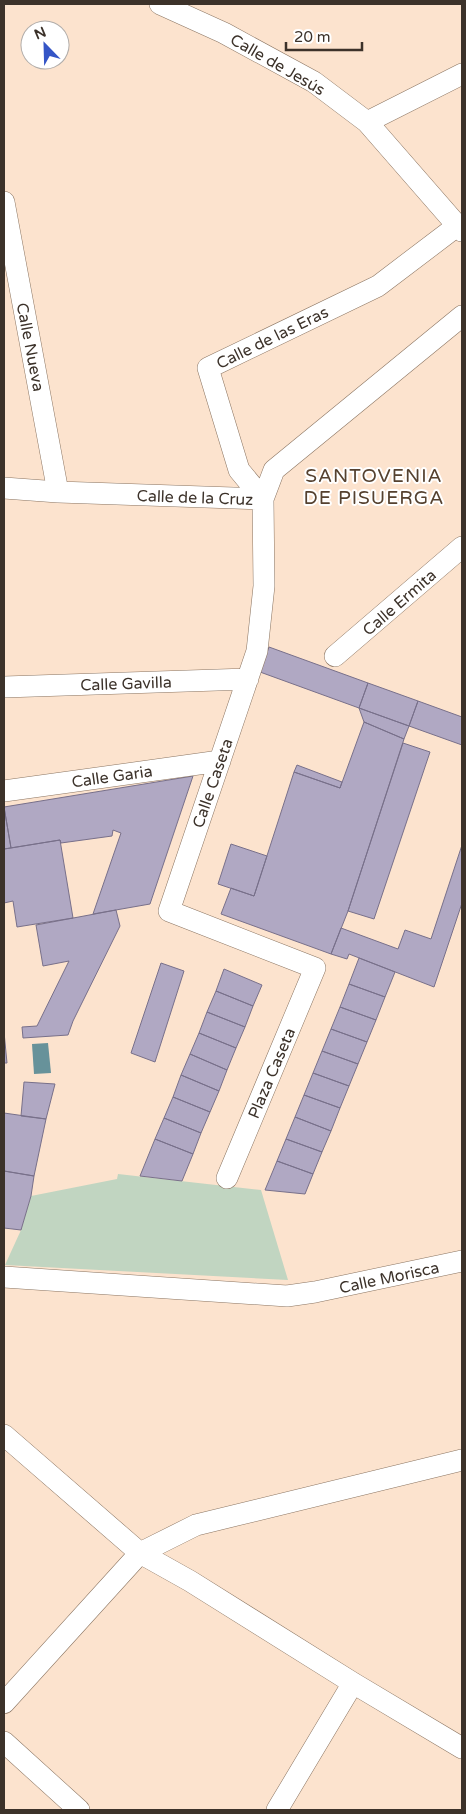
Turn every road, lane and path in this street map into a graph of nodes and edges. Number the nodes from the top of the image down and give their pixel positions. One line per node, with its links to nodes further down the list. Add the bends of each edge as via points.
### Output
1 (160, 4): 3 (street, Calle de Jesús, via 224,33 314,82)
2 (462, 74): 3 (street)
3 (367, 122): 5 (street, Calle de Jesús)
4 (4, 202): 8 (street, Calle Nueva)
5 (460, 229): 9 (street, Calle de las Eras, via 378,286 208,368 239,470)
6 (462, 316): 9 (street, Calle de la Cruz, via 274,470)
7 (4, 488): 8 (street, Calle de la Cruz)
8 (58, 492): 9 (street, Calle de la Cruz)
9 (263, 499): 12 (street, Calle Caseta, via 264,586 257,651)
10 (462, 547): 11 (street, Calle Ermita)
11 (335, 656)
12 (248, 679): 13 (street, Calle Gavilla); 14 (street, Calle Caseta)
13 (4, 687)
14 (220, 761): 15 (street, Calle Garia); 16 (street, Calle Caseta, via 169,911)
15 (4, 791)
16 (315, 968): 17 (street, Plaza Caseta)
17 (227, 1178)
18 (462, 1261): 19 (street, Calle Morisca, via 286,1296)
19 (4, 1277)
20 (4, 1435): 22 (street)
21 (462, 1460): 22 (street, via 196,1526)
22 (140, 1553): 23 (street); 24 (street)
23 (353, 1683): 26 (street); 28 (street)
24 (4, 1703)
25 (4, 1742): 27 (street)
26 (462, 1748)
27 (78, 1810)
28 (277, 1810)

